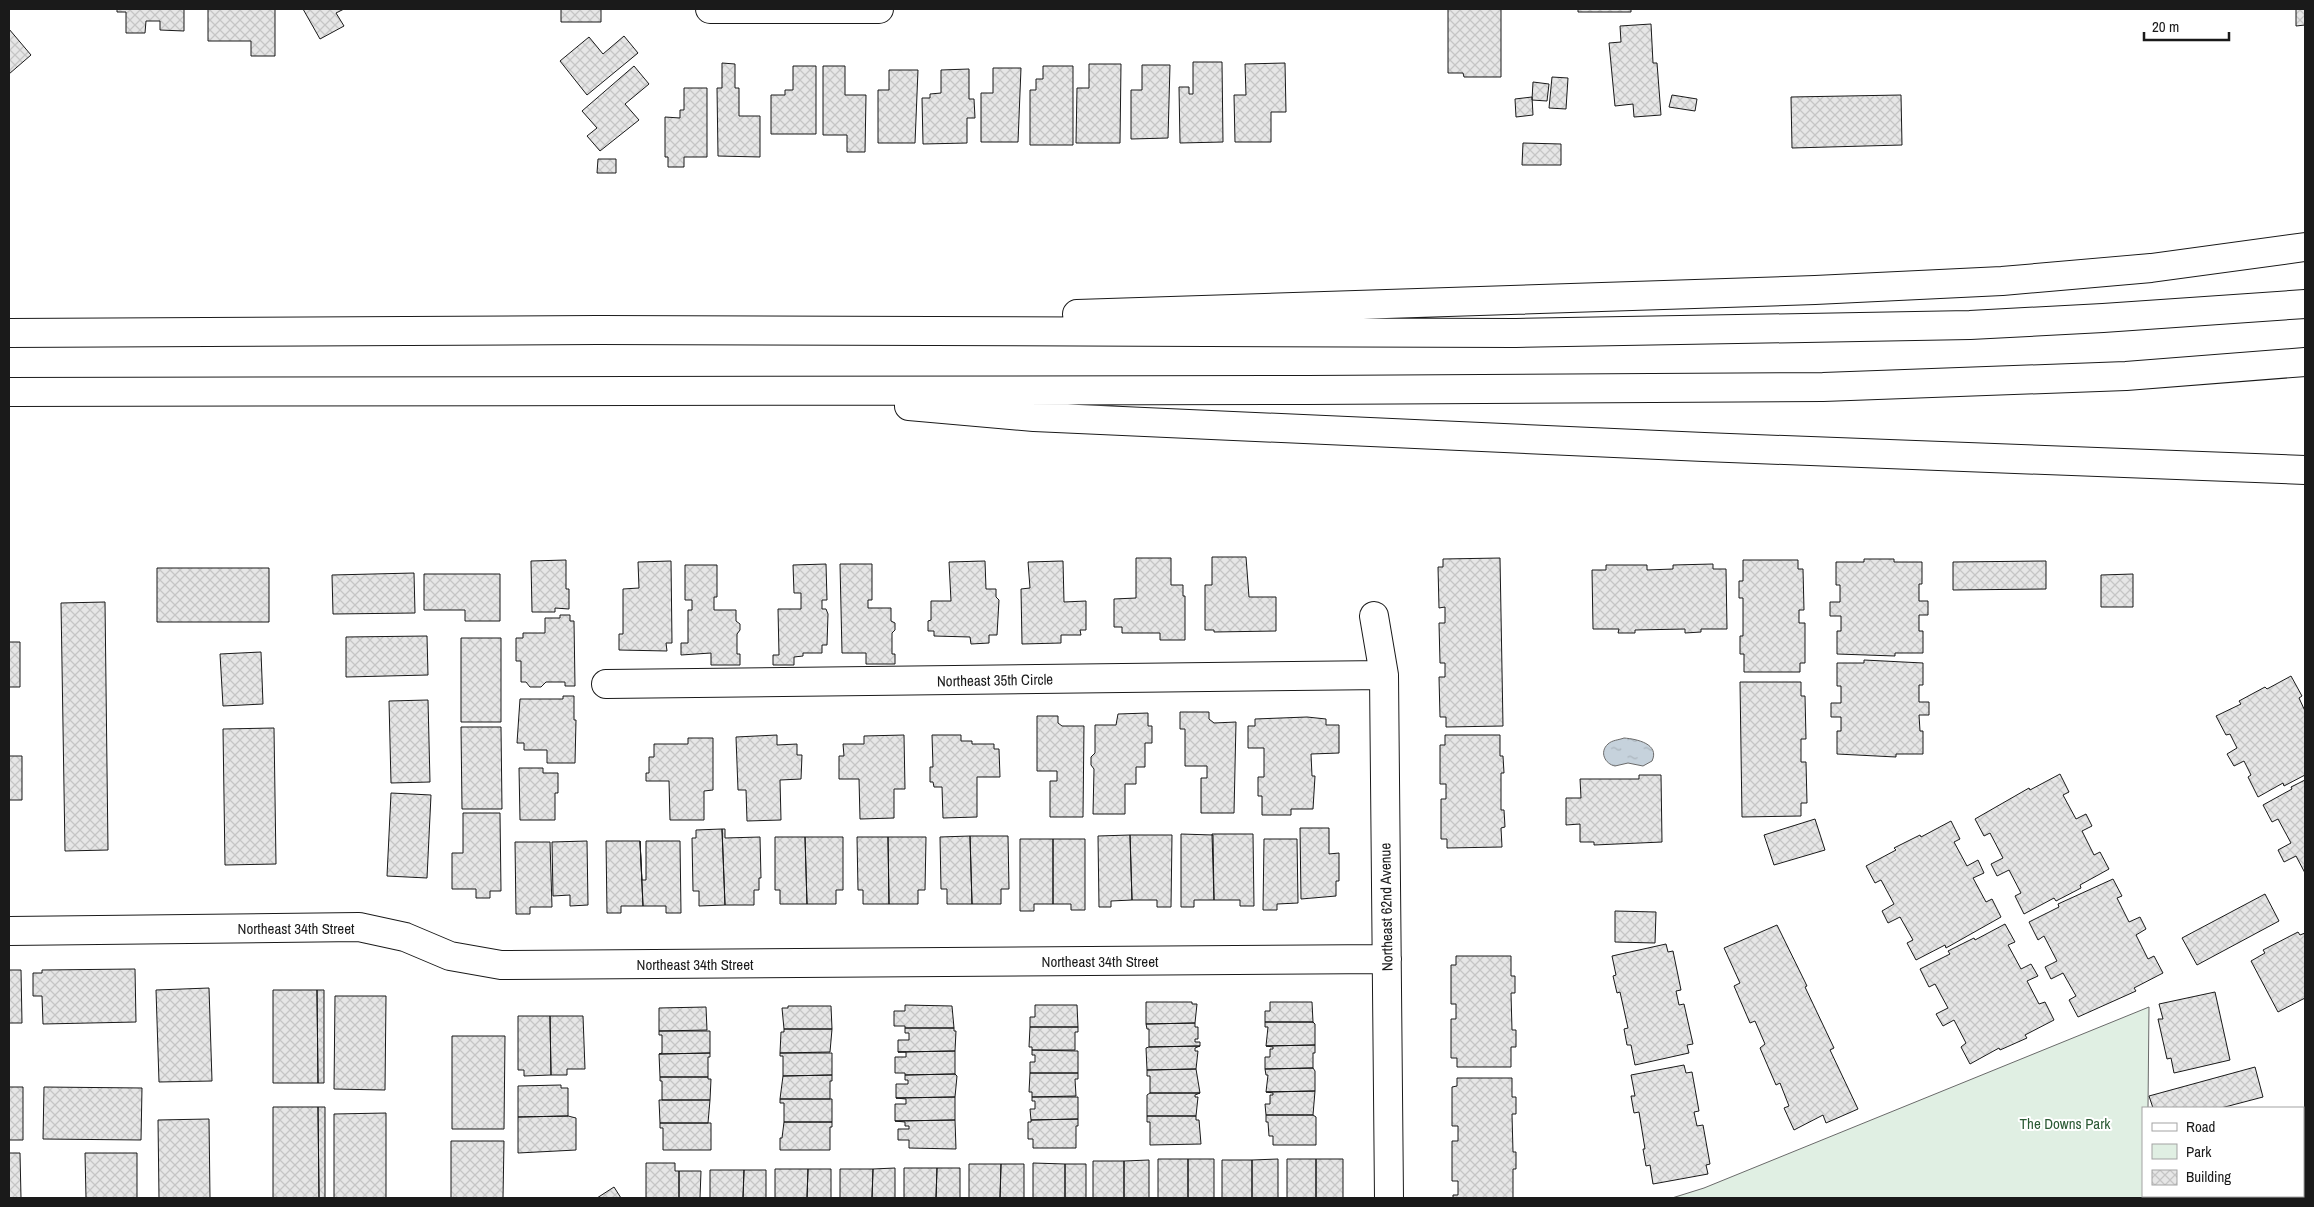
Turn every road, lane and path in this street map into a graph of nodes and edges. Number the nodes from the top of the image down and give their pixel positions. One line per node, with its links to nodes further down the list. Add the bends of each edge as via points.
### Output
1 (710, 9): 2 (main road)
2 (879, 9)
3 (2305, 247): 5 (main road, via 2151,268 1992,282)
4 (2305, 304): 5 (main road, via 1970,325 1516,333)
5 (598, 330): 6 (main road)
6 (9, 333)
7 (2305, 362): 8 (main road, via 2126,376 1823,387)
8 (730, 391): 9 (main road); 10 (main road, via 1054,418)
9 (9, 392)
10 (2305, 470)
11 (1374, 616): 12 (main road, Northeast 62nd Avenue)
12 (1384, 675): 13 (main road, Northeast 35th Circle); 15 (main road, Northeast 62nd Avenue)
13 (606, 684)
14 (9, 931): 15 (main road, Northeast 34th Street, via 359,928 405,937 450,956 501,966)
15 (1387, 959): 16 (main road, Northeast 62nd Avenue)
16 (1389, 1198)

